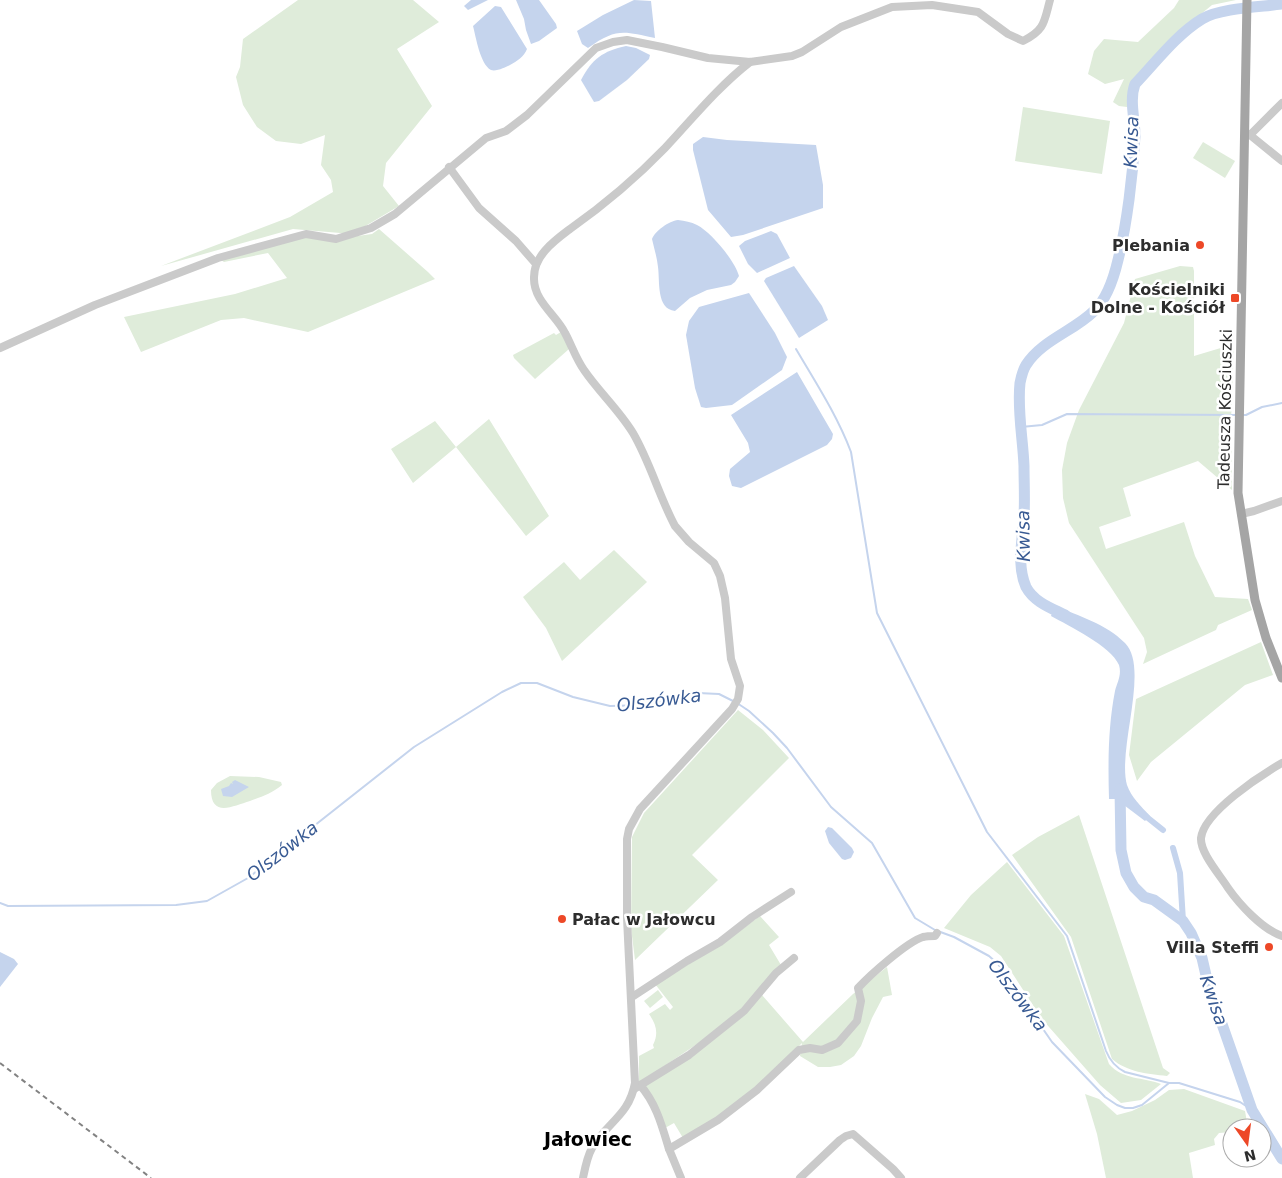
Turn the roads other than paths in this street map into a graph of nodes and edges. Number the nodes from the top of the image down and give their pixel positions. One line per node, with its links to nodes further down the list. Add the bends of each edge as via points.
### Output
1 (1050, 0): 3 (street, via 1044,24 1035,35 1023,41 978,12 932,4 892,7 841,28 802,52)
2 (1247, 0): 5 (main road, Tadeusza Kościuszki)
3 (750, 62): 7 (street, via 708,58 627,40 613,42 596,48 527,115 506,131 486,138); 8 (street, via 725,82 620,190 557,239)
4 (1282, 104): 5 (street)
5 (1248, 135): 6 (street); 11 (main road, Tadeusza Kościuszki, via 1239,425 1238,492)
6 (1282, 162)
7 (449, 167): 8 (street, via 480,208); 9 (street, via 394,214 371,228 336,239 306,234 218,258 94,305)
8 (536, 264): 18 (street, via 534,282 539,296 560,324 584,371 634,435 675,526 717,569 725,598 731,659 740,686 732,709 640,809 629,829 627,918)
9 (0, 348)
10 (1282, 500): 11 (street)
11 (1241, 514): 12 (main road, Tadeusza Kościuszki, via 1255,600)
12 (1282, 678)
13 (1282, 763): 16 (street, via 1253,780 1221,807 1201,838 1204,852 1239,903 1273,933)
14 (791, 892): 18 (street, via 720,942)
15 (937, 933): 20 (street, via 911,944 858,988 861,1001 857,1021 838,1042 822,1050 799,1050 718,1120)
16 (1282, 936)
17 (794, 958): 19 (street, via 776,973 744,1011 689,1055)
18 (632, 997): 19 (street)
19 (637, 1087): 20 (street, via 648,1094); 21 (street, via 628,1106 593,1146)
20 (669, 1149): 22 (street)
21 (583, 1178)
22 (681, 1178)
23 (800, 1178): 24 (street, via 840,1140 853,1134)
24 (901, 1178)

